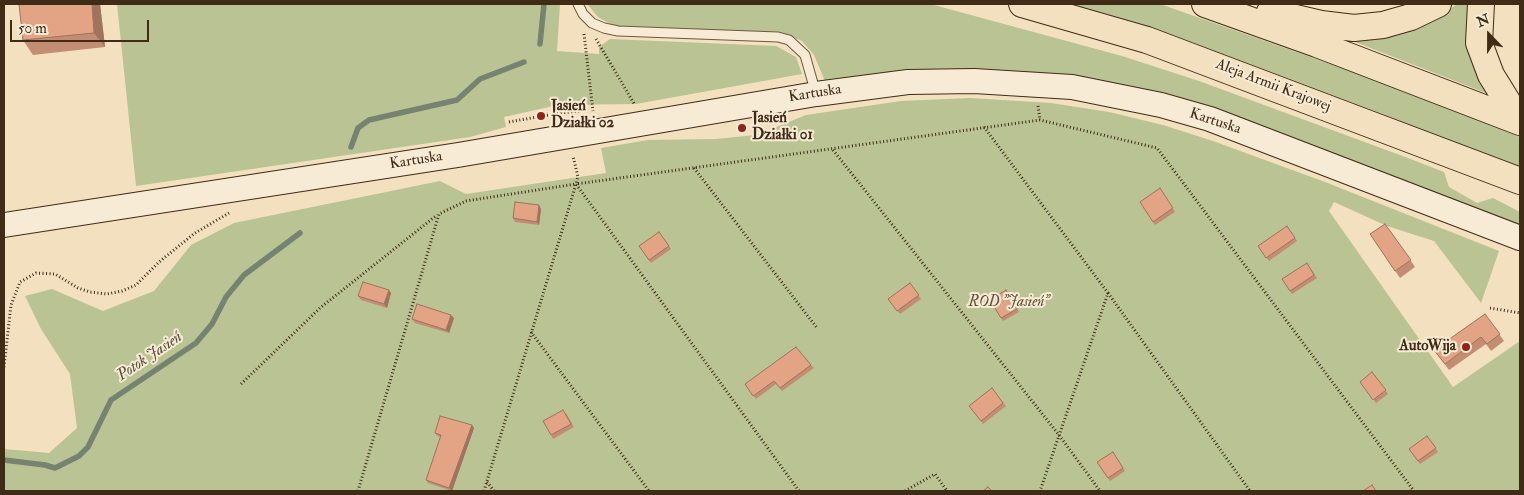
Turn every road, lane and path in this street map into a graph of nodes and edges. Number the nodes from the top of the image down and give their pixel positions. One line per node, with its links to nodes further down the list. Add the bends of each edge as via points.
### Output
1 (578, 4): 7 (lane)
2 (1022, 4): 19 (main road, Aleja Armii Krajowej, via 1157,44)
3 (1205, 4): 14 (main road)
4 (1214, 4): 5 (main road, via 1354,28 1383,25)
5 (1438, 4)
6 (1481, 4): 14 (main road, via 1479,42 1491,75)
7 (592, 22): 9 (lane, via 618,31 789,40 805,55); 11 (path, via 598,43)
8 (586, 55): 12 (path)
9 (816, 94): 23 (street, Kartuska, via 458,155); 24 (street, Kartuska, via 908,82 974,80 1072,87 1120,96 1210,119)
10 (1039, 96): 13 (path)
11 (637, 110)
12 (593, 111)
13 (1040, 120): 15 (path); 44 (path, via 1157,148)
14 (1520, 122)
15 (984, 127): 16 (path); 25 (path)
16 (833, 150): 17 (path); 32 (path)
17 (694, 168): 20 (path); 28 (path)
18 (578, 177): 20 (path)
19 (1520, 180)
20 (576, 184): 22 (path, via 466,201); 29 (path); 38 (path)
21 (235, 209): 30 (path, via 195,233 136,285 122,291 107,294 90,292 55,274 36,273 20,282 11,305)
22 (439, 214): 31 (path, via 320,308); 34 (path)
23 (4, 225)
24 (1520, 238)
25 (1108, 293): 32 (path); 43 (path)
26 (1490, 308): 27 (path)
27 (1520, 313)
28 (816, 328)
29 (531, 332): 33 (path); 37 (path)
30 (4, 367)
31 (241, 384)
32 (1059, 435): 41 (path); 42 (path)
33 (487, 482): 35 (path); 36 (path)
34 (358, 491)
35 (484, 491)
36 (494, 491)
37 (649, 491)
38 (800, 491)
39 (905, 491): 40 (path, via 934,474)
40 (947, 491)
41 (1040, 491)
42 (1100, 491)
43 (1250, 491)
44 (1414, 491)

